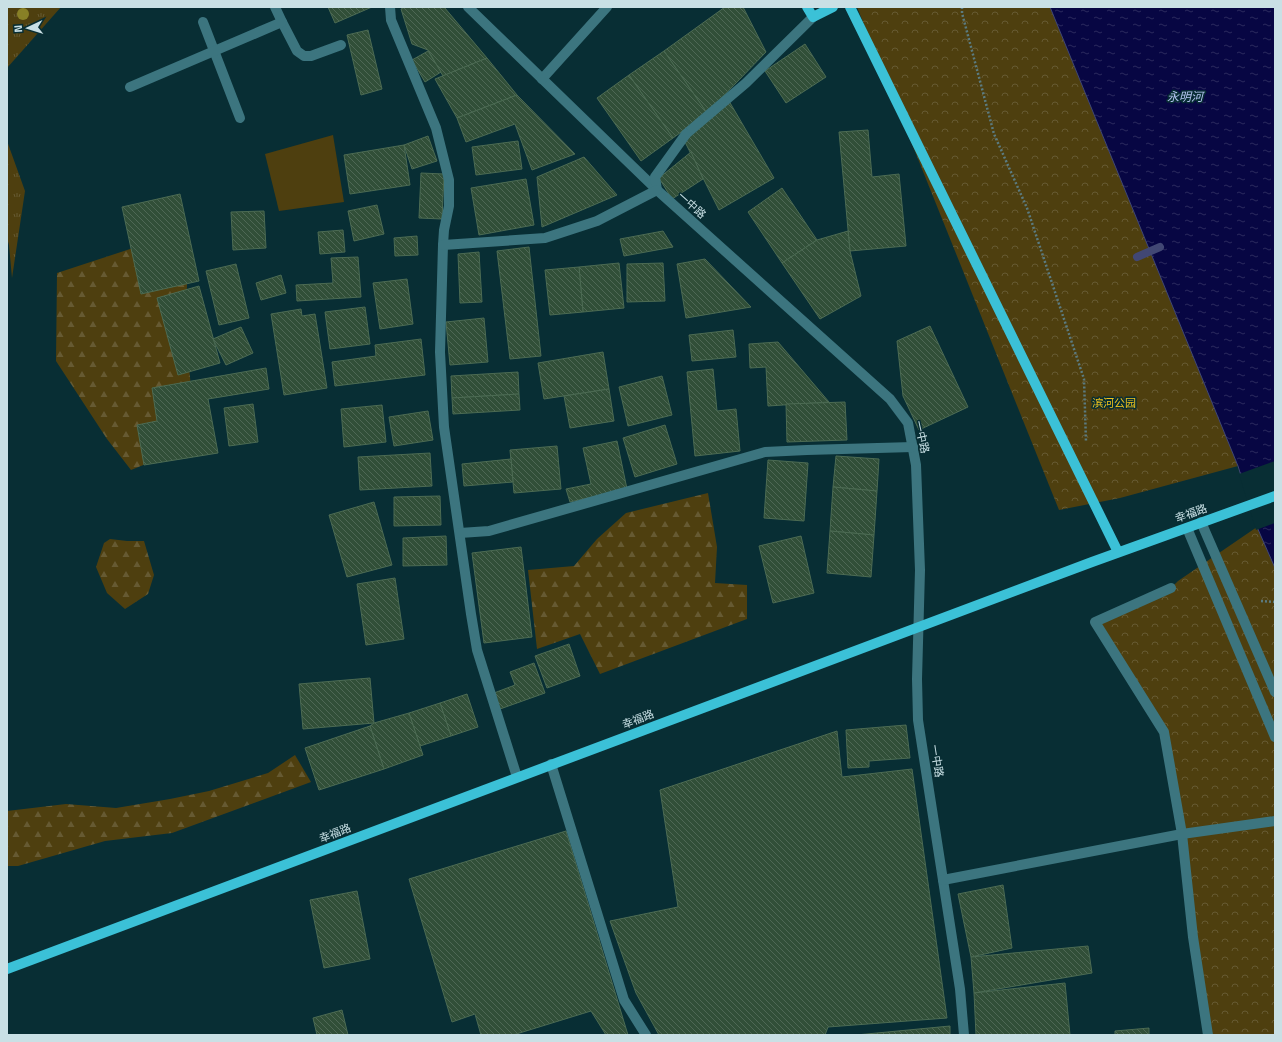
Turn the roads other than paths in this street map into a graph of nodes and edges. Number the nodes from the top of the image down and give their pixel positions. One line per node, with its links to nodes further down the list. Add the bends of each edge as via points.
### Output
1 (275, 7): 10 (street)
2 (390, 7): 17 (street, via 391,20 436,128 449,180)
3 (468, 7): 13 (street, 一中路)
4 (607, 7): 13 (street)
5 (807, 7): 8 (main road)
6 (833, 7): 8 (main road)
7 (850, 7): 23 (main road)
8 (812, 17): 16 (street, via 746,83 686,134 655,177)
9 (204, 22): 12 (street)
10 (282, 22): 11 (street, via 297,51 304,56); 12 (street)
11 (341, 45)
12 (215, 51): 14 (street); 15 (street)
13 (542, 79): 16 (street, 一中路)
14 (130, 87)
15 (240, 118)
16 (657, 190): 17 (street, via 597,221 545,238); 18 (street, 一中路, via 890,398 908,423)
17 (442, 245): 22 (street, via 440,352 444,427)
18 (913, 447): 22 (street, via 765,452 489,531); 25 (street, 一中路, via 920,570)
19 (1275, 496): 20 (main road, 幸福路)
20 (1201, 522): 21 (main road, 幸福路); 26 (street)
21 (1187, 528): 23 (main road, 幸福路); 27 (street)
22 (460, 533): 29 (street, via 477,650)
23 (1118, 552): 25 (main road, 幸福路)
24 (1171, 588): 31 (street, via 1095,622 1164,732)
25 (918, 627): 28 (main road, 幸福路); 32 (street, 一中路, via 918,720)
26 (1275, 692)
27 (1275, 737)
28 (551, 764): 29 (main road, 幸福路); 34 (street, via 624,1000)
29 (517, 777): 33 (main road, 幸福路)
30 (1275, 821): 31 (street)
31 (1182, 834): 32 (street); 36 (street, via 1193,937)
32 (943, 880): 35 (street, 一中路, via 960,989)
33 (7, 969)
34 (646, 1035)
35 (964, 1035)
36 (1208, 1035)

